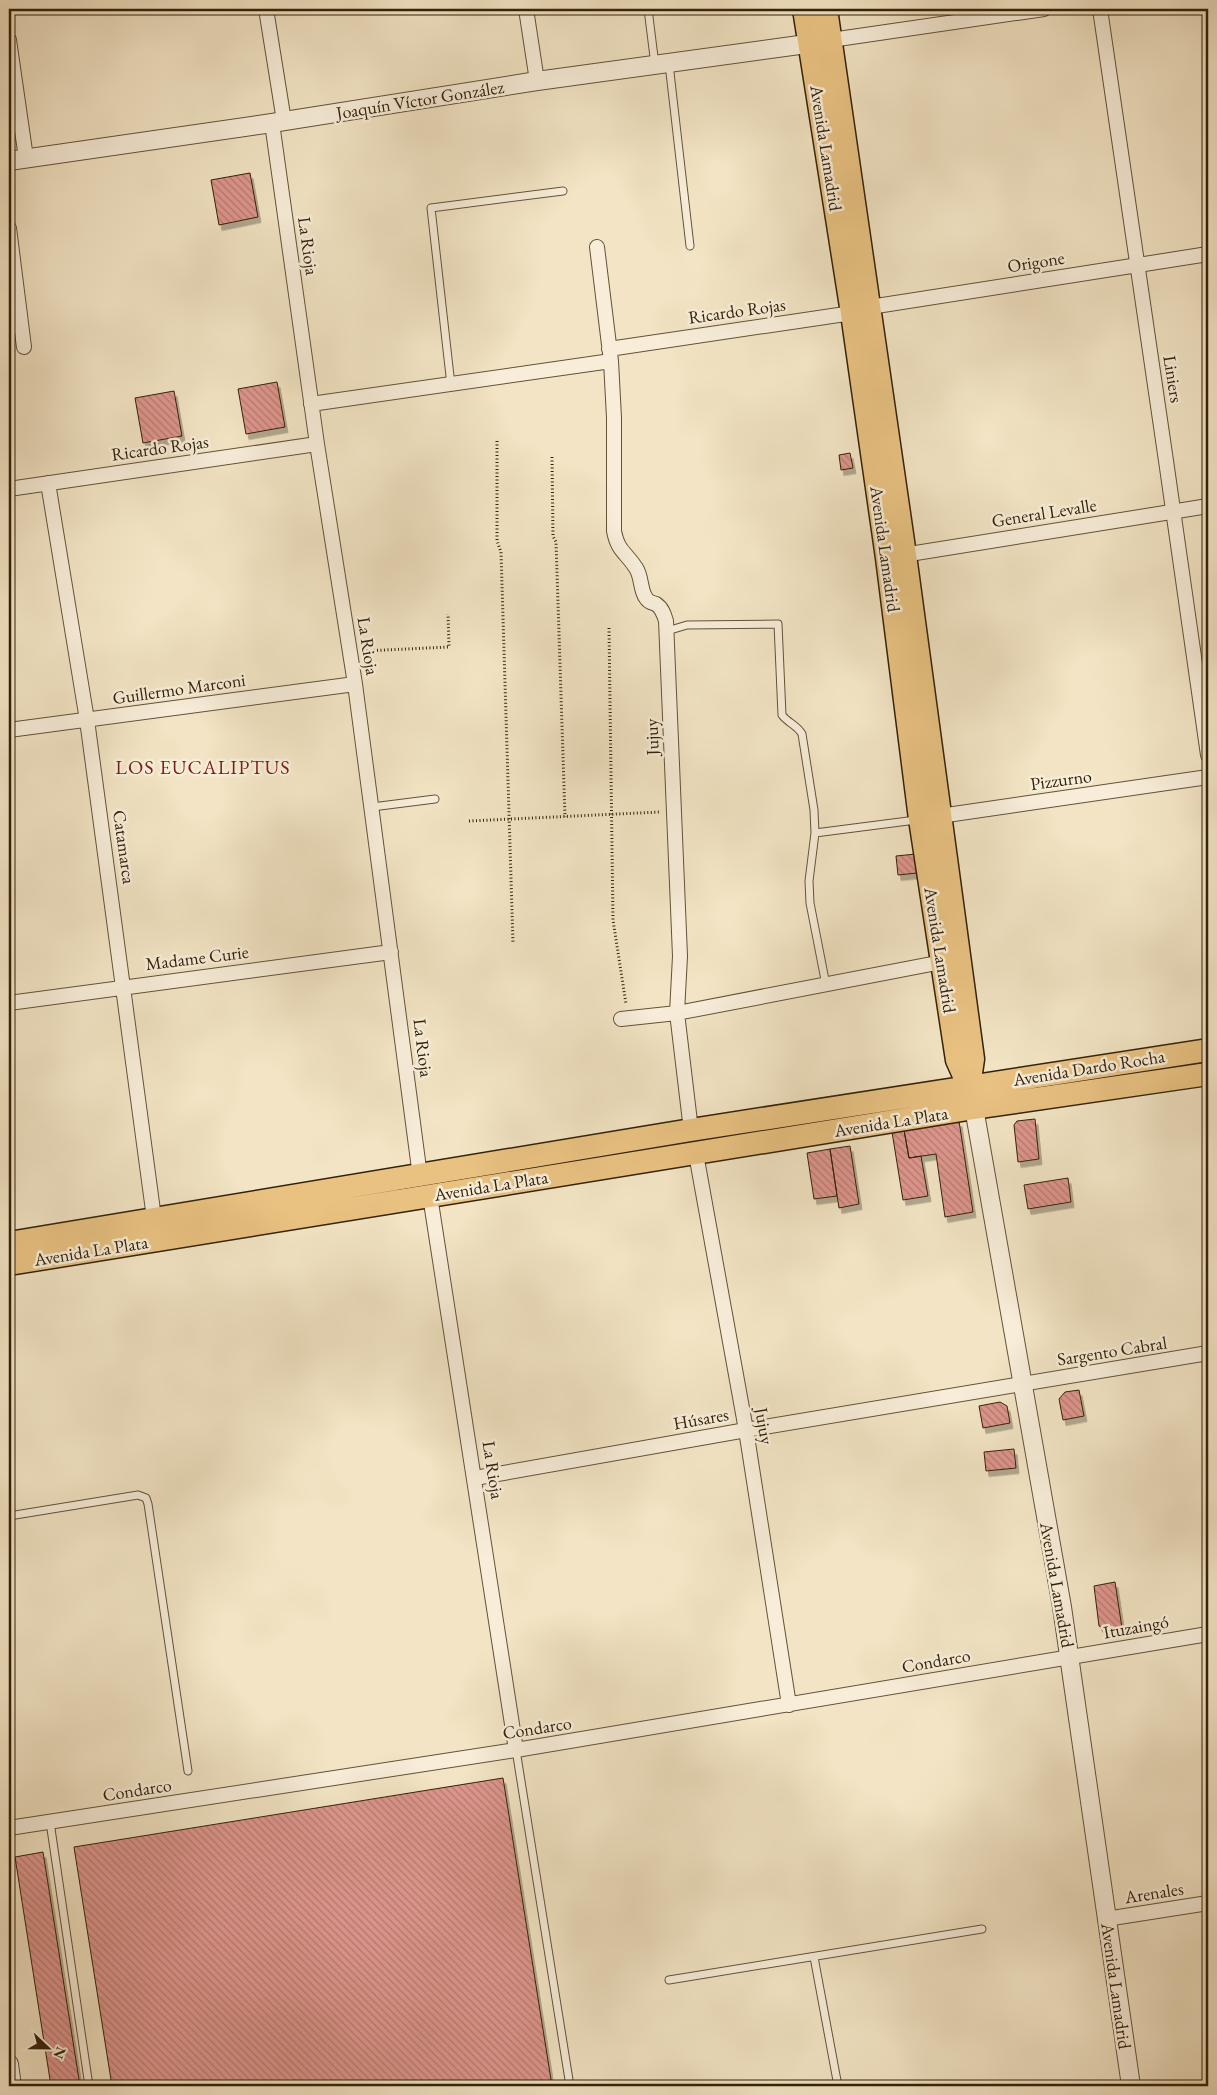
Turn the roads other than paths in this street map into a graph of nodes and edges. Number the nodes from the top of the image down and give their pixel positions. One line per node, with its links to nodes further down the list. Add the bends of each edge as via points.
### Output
1 (266, 9): 12 (street, La Rioja)
2 (526, 9): 11 (street)
3 (648, 9): 10 (lane)
4 (804, 9): 9 (main road, Avenida Lamadrid)
5 (826, 9): 9 (main road, Avenida Lamadrid)
6 (1044, 9): 9 (street)
7 (1100, 9): 19 (street, Liniers)
8 (9, 40): 13 (street)
9 (820, 42): 10 (street, Joaquín Víctor González); 20 (main road, Avenida Lamadrid)
10 (662, 65): 11 (street, Joaquín Víctor González); 16 (lane)
11 (537, 81): 12 (street, Joaquín Víctor González)
12 (278, 122): 13 (street, Joaquín Víctor González); 24 (street, La Rioja)
13 (17, 159)
14 (563, 191): 23 (lane, via 431,208)
15 (9, 228): 21 (street)
16 (690, 246)
17 (597, 247): 22 (street, Jujuy)
18 (1208, 254): 19 (street, Origone)
19 (1136, 265): 20 (street, Origone); 29 (street, Liniers)
20 (861, 310): 22 (street, Ricardo Rojas); 30 (main road, Avenida Lamadrid)
21 (24, 347)
22 (610, 355): 23 (street, Ricardo Rojas); 31 (street, Jujuy, via 616,543 636,568 644,596 662,610)
23 (451, 385): 24 (street, Ricardo Rojas)
24 (311, 404): 25 (street, La Rioja)
25 (317, 444): 26 (street, Ricardo Rojas); 32 (street, La Rioja)
26 (48, 483): 27 (street, Ricardo Rojas); 33 (street, Catamarca)
27 (9, 489)
28 (1208, 506): 29 (street, General Levalle)
29 (1175, 511): 30 (street, General Levalle); 35 (street, Liniers)
30 (896, 556): 39 (main road, Avenida Lamadrid)
31 (667, 631): 40 (lane, via 687,625 778,624 782,715 802,734); 46 (street, Jujuy, via 680,956)
32 (355, 684): 33 (street, Guillermo Marconi); 38 (street, La Rioja)
33 (88, 720): 34 (street, Guillermo Marconi); 43 (street, Catamarca)
34 (9, 730)
35 (1208, 755)
36 (1208, 777): 39 (street, Pizzurno)
37 (435, 799): 38 (lane)
38 (372, 807): 41 (street, La Rioja)
39 (929, 818): 40 (lane); 42 (main road, Avenida Lamadrid); 50 (main road, Avenida Lamadrid, via 973,1059)
40 (815, 833): 44 (lane, via 809,881 810,903)
41 (391, 952): 43 (street, Madame Curie); 53 (street, La Rioja)
42 (942, 962): 44 (street); 50 (main road, Avenida Lamadrid, via 957,1060)
43 (124, 986): 45 (street, Madame Curie); 55 (street, Catamarca)
44 (826, 986): 46 (street)
45 (9, 1003)
46 (677, 1013): 47 (street); 51 (street, Jujuy)
47 (625, 1018)
48 (1208, 1050): 50 (main road, Avenida Dardo Rocha)
49 (1208, 1074): 50 (main road, Avenida Dardo Rocha)
50 (972, 1097): 51 (main road, Avenida La Plata); 52 (main road, Avenida La Plata); 59 (street, Avenida Lamadrid)
51 (692, 1130): 53 (main road, Avenida La Plata)
52 (696, 1154): 54 (main road, Avenida La Plata); 60 (street, Jujuy)
53 (420, 1176): 55 (main road, Avenida La Plata)
54 (430, 1196): 57 (main road, Avenida La Plata); 61 (street, La Rioja)
55 (154, 1218): 56 (main road, Avenida La Plata)
56 (9, 1243)
57 (9, 1264)
58 (1208, 1354): 59 (street, Sargento Cabral)
59 (1022, 1384): 60 (street, Húsares); 64 (street, Avenida Lamadrid)
60 (746, 1430): 61 (street, Húsares); 65 (street, Jujuy)
61 (475, 1478): 66 (street, La Rioja)
62 (9, 1516): 67 (lane, via 138,1495 146,1498)
63 (1208, 1634): 64 (street, Ituzaingó)
64 (1070, 1658): 65 (street, Condarco); 71 (street, Avenida Lamadrid)
65 (789, 1706): 66 (street, Condarco)
66 (516, 1750): 68 (street, Condarco); 78 (lane)
67 (188, 1771)
68 (50, 1822): 69 (street, Condarco); 77 (lane)
69 (9, 1828)
70 (1208, 1903): 71 (street, Arenales)
71 (1106, 1919): 80 (street, Avenida Lamadrid)
72 (982, 1929): 73 (lane)
73 (814, 1956): 74 (lane); 79 (lane)
74 (669, 1980)
75 (9, 2064): 76 (street)
76 (12, 2086)
77 (88, 2086)
78 (570, 2086)
79 (838, 2086)
80 (1131, 2086)

